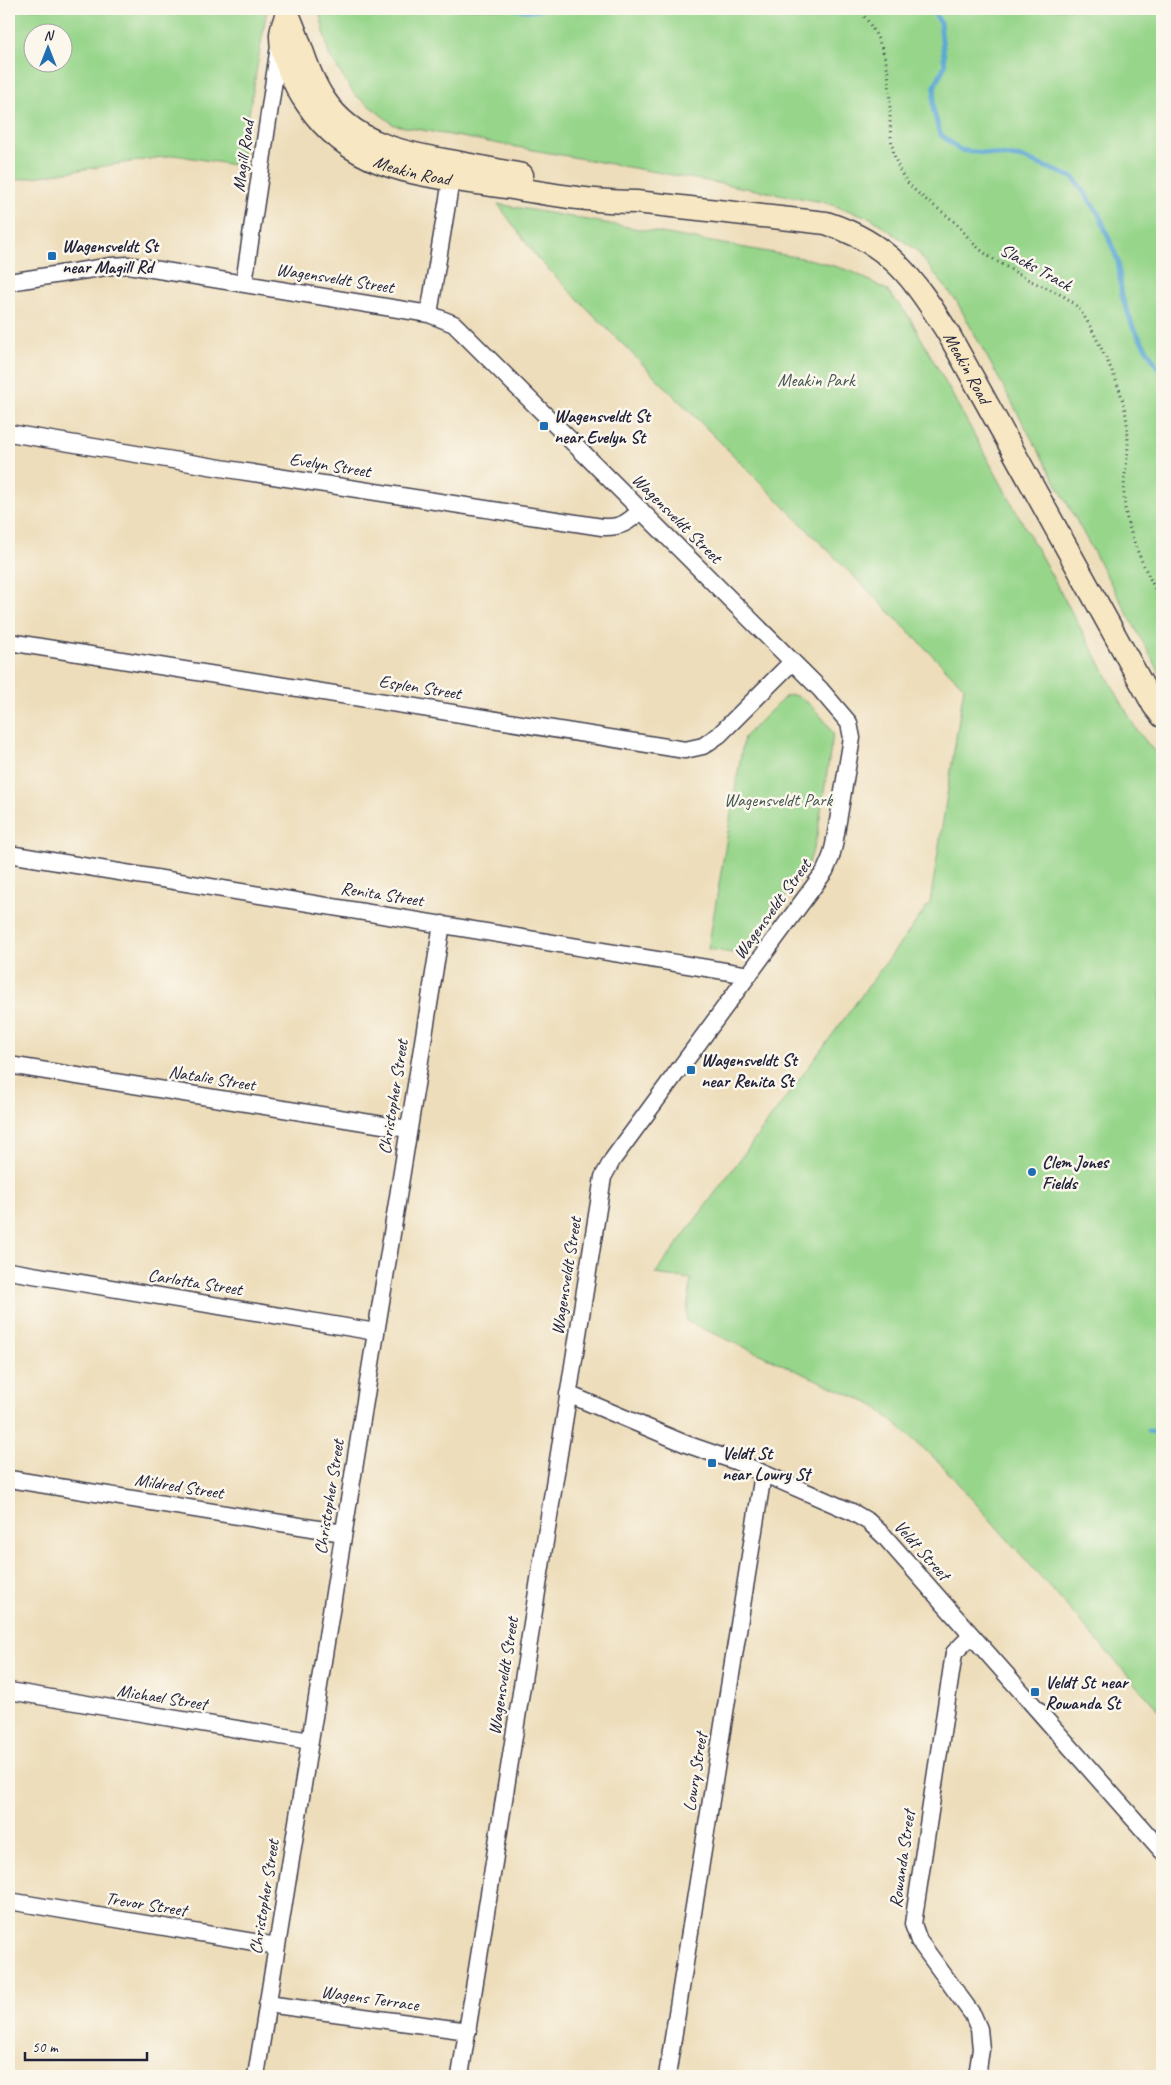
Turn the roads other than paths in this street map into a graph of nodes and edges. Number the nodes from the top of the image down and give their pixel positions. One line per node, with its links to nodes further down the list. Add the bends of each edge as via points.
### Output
1 (288, 10): 2 (street, Meakin Road); 3 (street, Meakin Road, via 307,67 324,100 338,118 372,141)
2 (281, 34): 3 (street, Meakin Road, via 295,84 316,117 335,137 360,155 402,170); 5 (street, Magill Road)
3 (453, 170): 6 (street); 11 (street, Meakin Road, via 605,202 636,202 826,222 856,234 886,252 914,280 948,333)
4 (9, 282): 5 (street, Wagensveldt Street, via 128,265)
5 (244, 283): 6 (street, Wagensveldt Street)
6 (429, 314): 8 (street, Wagensveldt Street, via 461,329)
7 (9, 434): 8 (street, Evelyn Street, via 602,527 620,526)
8 (641, 510): 10 (street, Wagensveldt Street)
9 (9, 642): 10 (street, Esplen Street, via 684,750 703,746 719,736)
10 (792, 662): 14 (street, Wagensveldt Street, via 849,722 852,738 831,857 825,871)
11 (1162, 716)
12 (9, 854): 13 (street, Renita Street)
13 (442, 924): 14 (street, Renita Street); 16 (street, Christopher Street)
14 (749, 975): 19 (street, Wagensveldt Street, via 612,1160 603,1177)
15 (9, 1065): 16 (street, Natalie Street)
16 (408, 1130): 18 (street, Christopher Street)
17 (9, 1271): 18 (street, Carlotta Street)
18 (376, 1332): 22 (street, Christopher Street)
19 (568, 1394): 20 (street, Veldt Street); 30 (street, Wagensveldt Street)
20 (762, 1474): 23 (street, Veldt Street, via 869,1522); 33 (street, Lowry Street)
21 (9, 1479): 22 (street, Mildred Street)
22 (343, 1533): 25 (street, Christopher Street)
23 (971, 1636): 26 (street, Veldt Street); 34 (street, Rowanda Street, via 954,1653 913,1924 919,1941 979,2029 981,2049)
24 (9, 1691): 25 (street, Michael Street)
25 (310, 1741): 28 (street, Christopher Street)
26 (1162, 1851)
27 (9, 1901): 28 (street, Trevor Street)
28 (277, 1946): 29 (street, Christopher Street)
29 (267, 2004): 30 (street, Wagens Terrace); 31 (street, Christopher Street)
30 (468, 2031): 32 (street, Wagensveldt Street)
31 (256, 2076)
32 (460, 2076)
33 (667, 2076)
34 (977, 2076)

